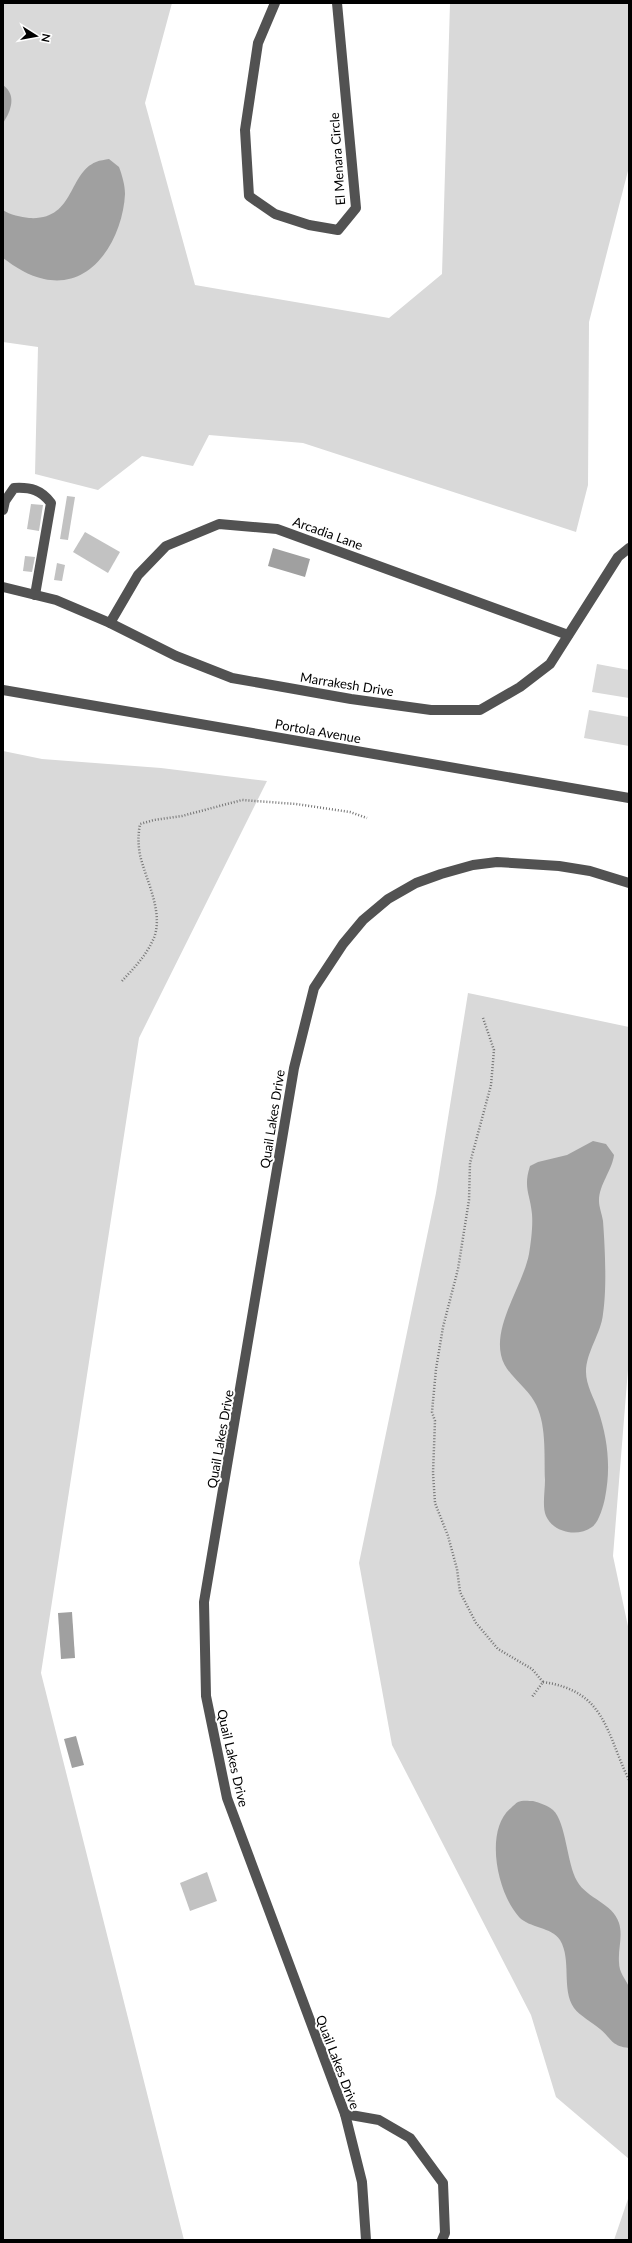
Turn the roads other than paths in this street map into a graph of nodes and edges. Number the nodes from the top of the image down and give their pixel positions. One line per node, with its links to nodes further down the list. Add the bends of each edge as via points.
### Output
1 (275, 3): 2 (street, El Menara Circle, via 258,44 245,130 248,196 275,214 309,225 338,230 356,208)
2 (337, 3)
3 (3, 510): 6 (street, via 5,501 14,488 27,487 43,493 51,503)
4 (629, 548): 8 (street, Marrakesh Drive, via 618,557)
5 (3, 587): 6 (street, Marrakesh Drive)
6 (35, 595): 7 (street, Marrakesh Drive, via 56,600)
7 (110, 623): 8 (street, Marrakesh Drive, via 176,656 232,678 431,710 480,710 520,687 550,664); 8 (street, Arcadia Lane, via 138,575 166,546 219,524 277,529)
8 (568, 635)
9 (3, 690): 10 (street, Portola Avenue)
10 (629, 798)
11 (629, 883): 12 (street, Quail Lakes Drive, via 559,866 497,862 473,865 441,874 394,896 363,920 343,944 314,988 294,1068 204,1602 206,1696 227,1798)
12 (345, 2114): 13 (street, Quail Lakes Drive, via 362,2182); 14 (street, via 379,2120 410,2138 442,2183 445,2234)
13 (366, 2240)
14 (442, 2240)

